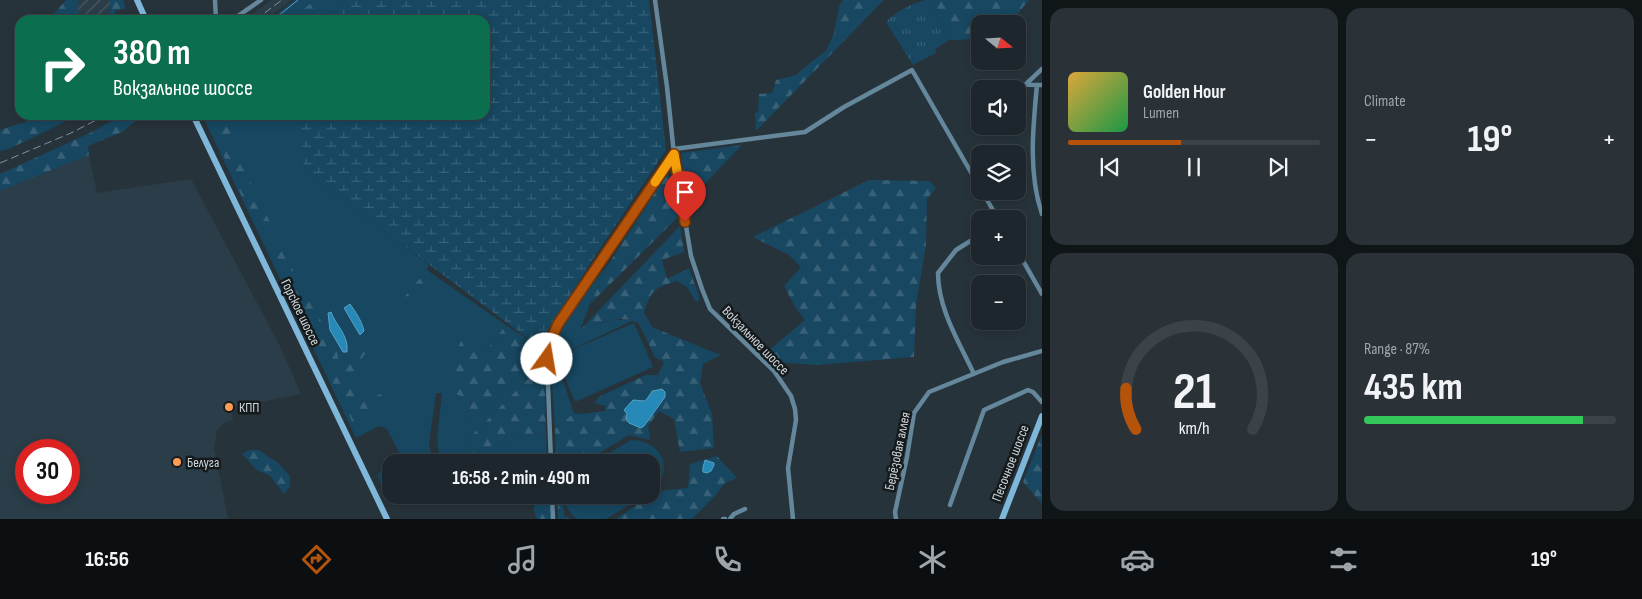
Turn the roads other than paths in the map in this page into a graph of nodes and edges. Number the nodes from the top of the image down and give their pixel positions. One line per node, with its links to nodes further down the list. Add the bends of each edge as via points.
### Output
1 (136, 0): 5 (main road)
2 (215, 0): 6 (street)
3 (261, 0): 7 (street)
4 (655, 0): 13 (street, Вокзальное шоссе)
5 (144, 15)
6 (216, 15)
7 (239, 15)
8 (1042, 69): 9 (street)
9 (1026, 84)
10 (1026, 85): 11 (street)
11 (1039, 85): 15 (street, via 1032,139 1036,196)
12 (195, 120): 27 (main road, Горское шоссе)
13 (674, 151): 14 (street, via 805,132 912,70); 23 (street, via 554,332 547,359); 30 (street, Вокзальное шоссе, via 691,256 710,309 774,371 791,396 796,420 788,468)
14 (971, 173)
15 (1042, 214)
16 (971, 241): 20 (street, via 956,250 938,273 938,283 943,305)
17 (1025, 265): 18 (street)
18 (1042, 294)
19 (1042, 351): 20 (street, Берёзовая аллея)
20 (974, 374): 31 (street, Берёзовая аллея, via 929,392 914,414)
21 (1042, 402): 25 (street, via 1028,390 984,410)
22 (1042, 416): 32 (main road, Песочное шоссе)
23 (551, 454)
24 (552, 504): 28 (street)
25 (950, 505)
26 (744, 509): 29 (street)
27 (387, 519)
28 (553, 519)
29 (730, 519)
30 (793, 519)
31 (896, 519)
32 (1002, 519)

